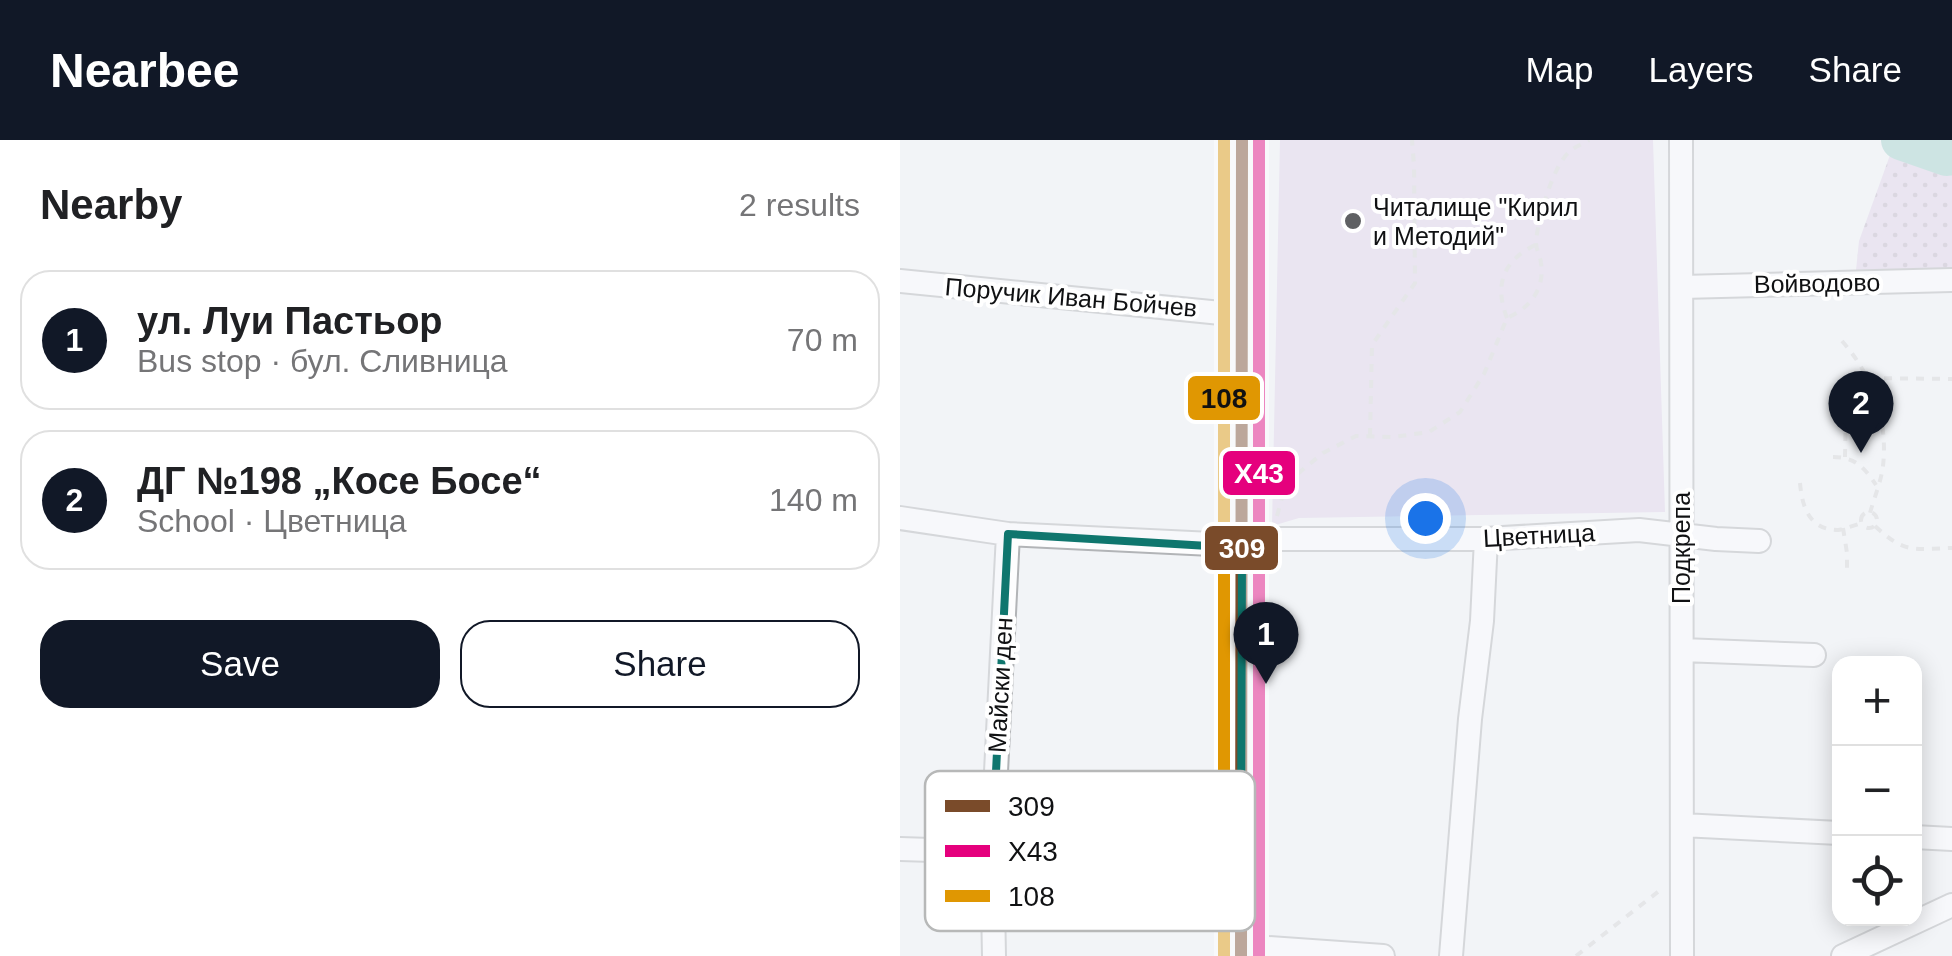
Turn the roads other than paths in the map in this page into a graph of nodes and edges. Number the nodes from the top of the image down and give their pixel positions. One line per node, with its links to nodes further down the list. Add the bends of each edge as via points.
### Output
1 (1242, 140): 6 (main road)
2 (1681, 140): 5 (street, Подкрепа)
3 (1952, 280): 5 (street, Войводово)
4 (900, 281): 6 (street, Поручик Иван Бойчев)
5 (1682, 287): 9 (street, Подкрепа)
6 (1241, 315): 12 (main road)
7 (900, 518): 8 (street, Цветница)
8 (1008, 534): 12 (street, Цветница); 15 (street, Майски ден)
9 (1680, 534): 10 (street, Цветница, via 1640,530); 11 (street, Цветница); 13 (street, Подкрепа)
10 (1486, 539): 12 (street, Цветница, via 1269,540); 28 (street)
11 (1759, 541)
12 (1242, 548): 16 (main road)
13 (1682, 650): 14 (street); 17 (street, Подкрепа)
14 (1814, 655)
15 (996, 771)
16 (1241, 771)
17 (1682, 826): 18 (street); 29 (street, Подкрепа)
18 (1832, 833)
19 (1922, 837): 20 (street)
20 (1952, 838)
21 (900, 849): 22 (street)
22 (925, 850)
23 (1952, 905): 30 (street)
24 (994, 931): 26 (street, Майски ден)
25 (1240, 951): 27 (street)
26 (994, 956)
27 (1383, 956)
28 (1451, 956)
29 (1682, 956)
30 (1843, 956)

